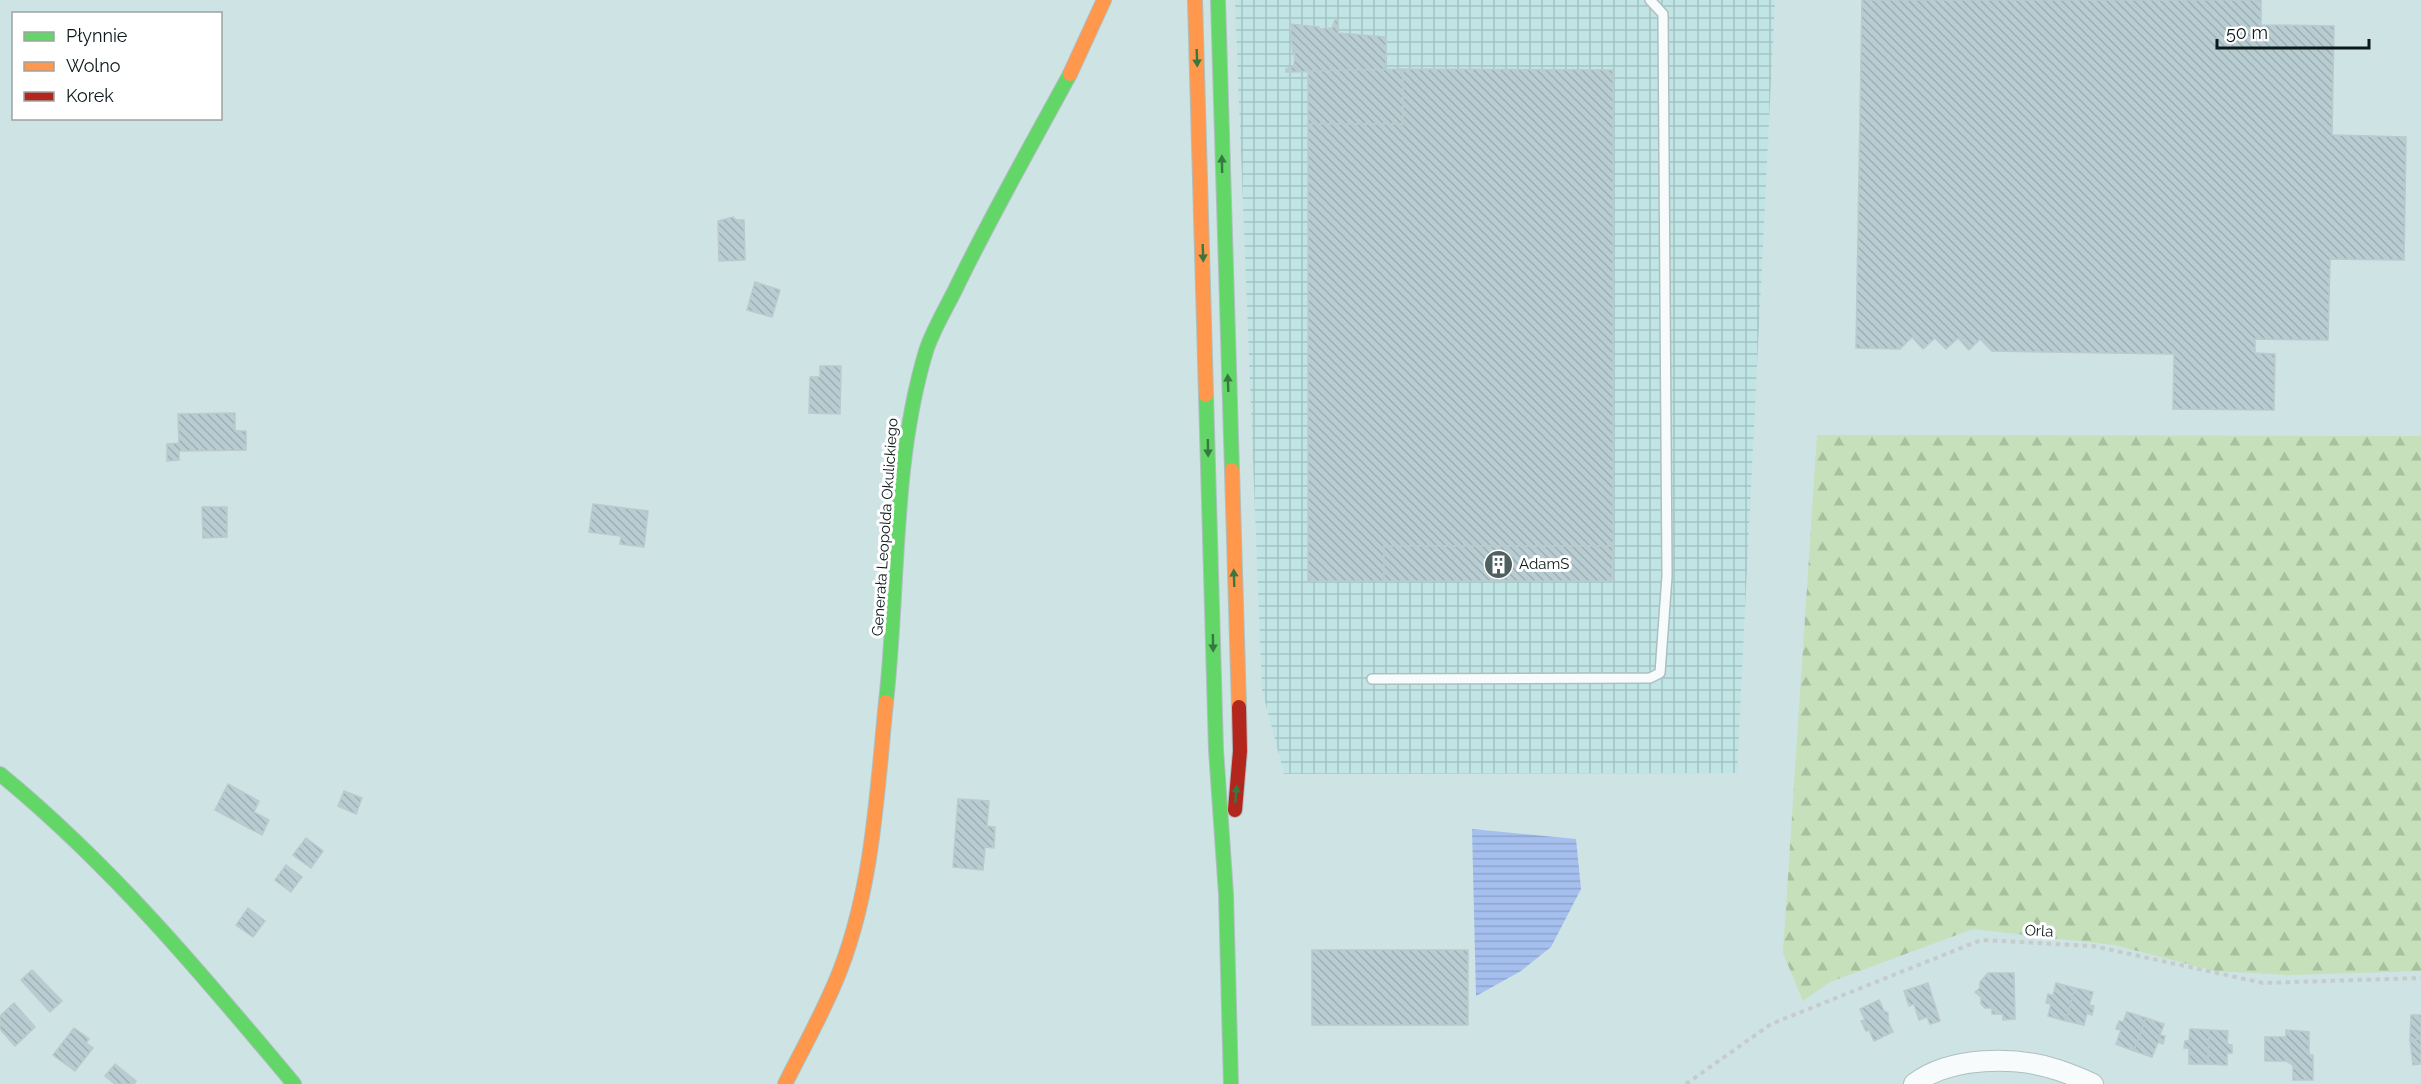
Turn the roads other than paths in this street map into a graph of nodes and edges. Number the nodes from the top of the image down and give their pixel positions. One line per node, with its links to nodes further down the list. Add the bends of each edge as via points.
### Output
1 (1104, 0): 9 (main road, Generała Leopolda Okulickiego, via 1071,72 968,263 927,349 909,418 892,648 861,903 841,969)
2 (1195, 0): 7 (main road, one-way to 7, via 1216,750)
3 (1218, 0): 7 (main road, one-way to 3, via 1240,751)
4 (1650, 0): 5 (lane, via 1663,14 1667,576 1660,673 1650,678)
5 (1372, 680)
6 (0, 774): 8 (main road, via 60,823 112,874)
7 (1226, 894): 10 (main road)
8 (294, 1084)
9 (785, 1084)
10 (1231, 1084)
11 (1914, 1084): 12 (street, via 1958,1063 2007,1061 2057,1069)
12 (2093, 1084)

